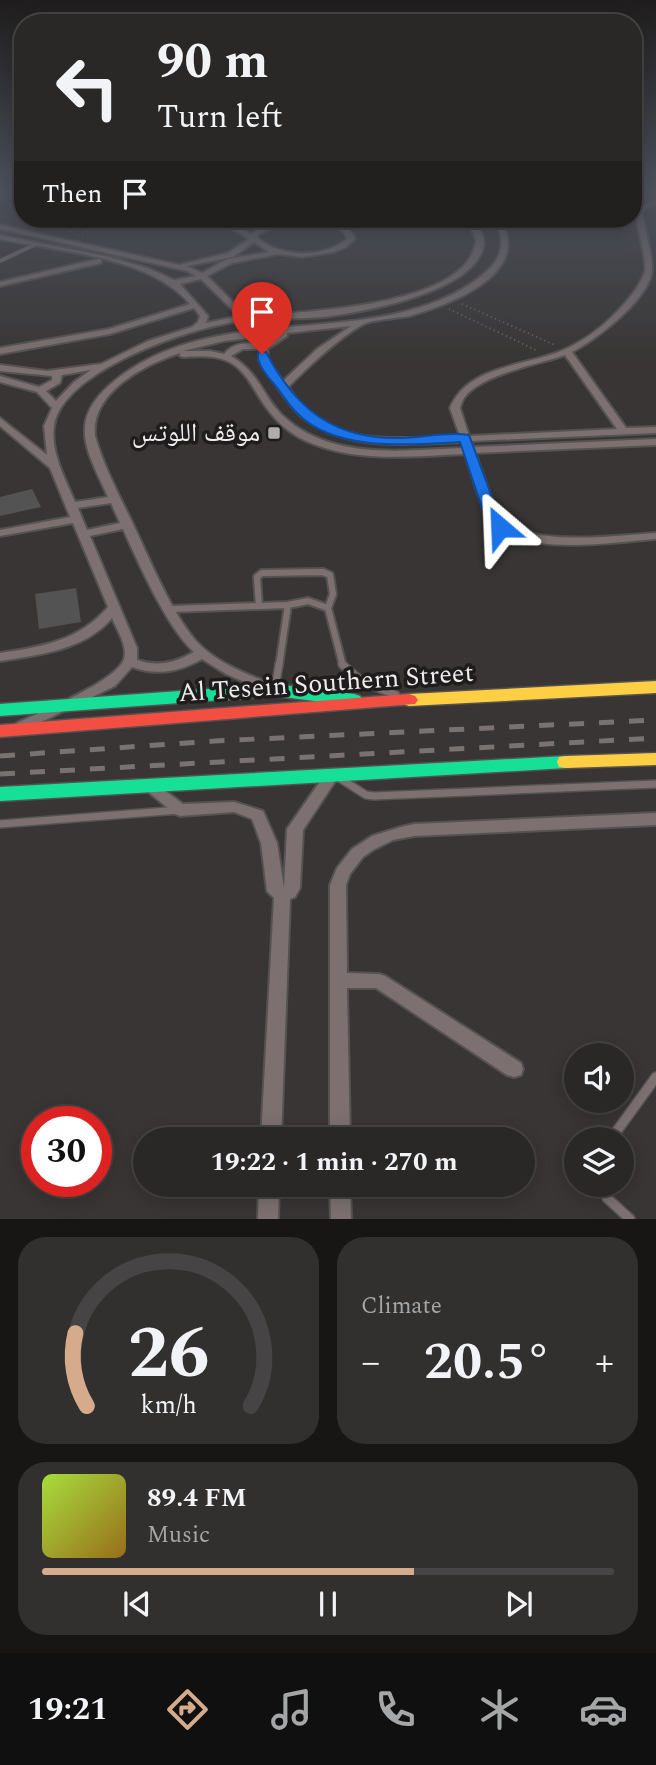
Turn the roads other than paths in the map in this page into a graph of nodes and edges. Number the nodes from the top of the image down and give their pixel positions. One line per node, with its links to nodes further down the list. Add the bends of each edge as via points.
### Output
1 (30, 247): 12 (lane)
2 (43, 247): 11 (street)
3 (96, 247): 13 (street)
4 (242, 247): 13 (street, via 230,255)
5 (262, 247): 10 (street)
6 (342, 247): 10 (street, via 320,253)
7 (477, 247): 21 (street, via 460,273 445,282 378,305)
8 (504, 247): 23 (street, via 500,261 482,281 449,299)
9 (645, 247): 29 (street, via 649,263 644,283 612,320)
10 (280, 253): 15 (street, via 230,261)
11 (104, 260): 14 (street); 17 (street)
12 (0, 261)
13 (179, 266): 14 (street); 15 (street)
14 (157, 275): 16 (street)
15 (202, 276): 16 (street); 19 (street)
16 (172, 282): 18 (street)
17 (0, 284)
18 (195, 305): 20 (street); 28 (street, via 110,331)
19 (238, 310): 20 (street); 22 (street)
20 (204, 316): 24 (street)
21 (291, 317): 22 (street); 25 (street)
22 (246, 319): 24 (street)
23 (363, 322): 25 (street); 36 (street, via 320,351)
24 (192, 329): 26 (street); 32 (street)
25 (292, 330): 26 (street); 27 (street)
26 (204, 342): 30 (street)
27 (264, 348): 31 (street, via 236,348); 36 (street, via 263,360)
28 (0, 351)
29 (567, 351): 41 (street); 42 (street, via 464,389 455,408)
30 (165, 356): 31 (street); 48 (street, via 120,381 102,397 91,416 90,436)
31 (227, 356): 46 (street, via 247,369 281,419 312,440 388,454)
32 (104, 365): 34 (street); 38 (street)
33 (0, 368): 34 (street)
34 (57, 373): 37 (street, via 54,384)
35 (0, 379): 37 (street)
36 (283, 386): 42 (street, via 302,412 339,433 395,442)
37 (40, 390): 38 (street)
38 (56, 407): 47 (street, via 49,422)
39 (0, 421): 47 (street)
40 (656, 430): 41 (street)
41 (624, 432): 42 (street); 43 (street, via 644,436); 45 (street, via 611,439)
42 (465, 438): 46 (street)
43 (640, 442): 44 (street); 45 (street)
44 (656, 442)
45 (619, 443): 46 (street)
46 (469, 449): 54 (street, via 492,517 516,536 536,540)
47 (55, 467): 49 (street)
48 (115, 499): 49 (street); 51 (street)
49 (71, 506): 50 (street)
50 (75, 519): 52 (street); 53 (street)
51 (128, 525): 53 (street); 59 (street)
52 (0, 533)
53 (82, 534): 57 (street)
54 (656, 536)
55 (288, 605): 56 (lane); 58 (lane, via 309,601); 64 (lane)
56 (259, 606): 58 (lane, via 259,575 323,572 330,575 333,594); 59 (lane)
57 (114, 608): 61 (street, via 101,623 73,641 50,650); 62 (street, via 131,648)
58 (328, 608): 65 (lane, via 343,667 363,682)
59 (171, 610): 60 (street, via 185,636)
60 (202, 653): 62 (street, via 167,668); 64 (street, via 233,673)
61 (0, 657)
62 (130, 663): 67 (street, via 110,683)
63 (656, 687): 65 (main road, Al Tesein Southern Street)
64 (275, 690): 66 (main road); 67 (main road)
65 (407, 700): 66 (main road, Al Tesein Southern Street)
66 (367, 702): 69 (main road, Al Tesein Southern Street)
67 (69, 705): 68 (main road); 69 (street)
68 (0, 710)
69 (6, 731)
70 (656, 759): 71 (main road)
71 (333, 774): 72 (lane, via 374,796); 73 (main road); 78 (street, via 295,829 292,888)
72 (656, 784)
73 (147, 785): 74 (main road); 75 (street)
74 (0, 794)
75 (180, 810): 77 (lane); 78 (street, via 234,807 258,815 273,854 275,891)
76 (656, 819): 79 (street, via 414,830 381,837 352,858 338,885)
77 (0, 824)
78 (282, 895): 82 (street)
79 (339, 980): 80 (street, via 379,981); 83 (street)
80 (514, 1069)
81 (656, 1077): 84 (lane)
82 (272, 1127)
83 (340, 1127)
84 (620, 1127)
85 (269, 1197): 88 (street)
86 (340, 1197): 89 (street)
87 (607, 1197): 90 (lane)
88 (268, 1219)
89 (341, 1219)
90 (630, 1219)

